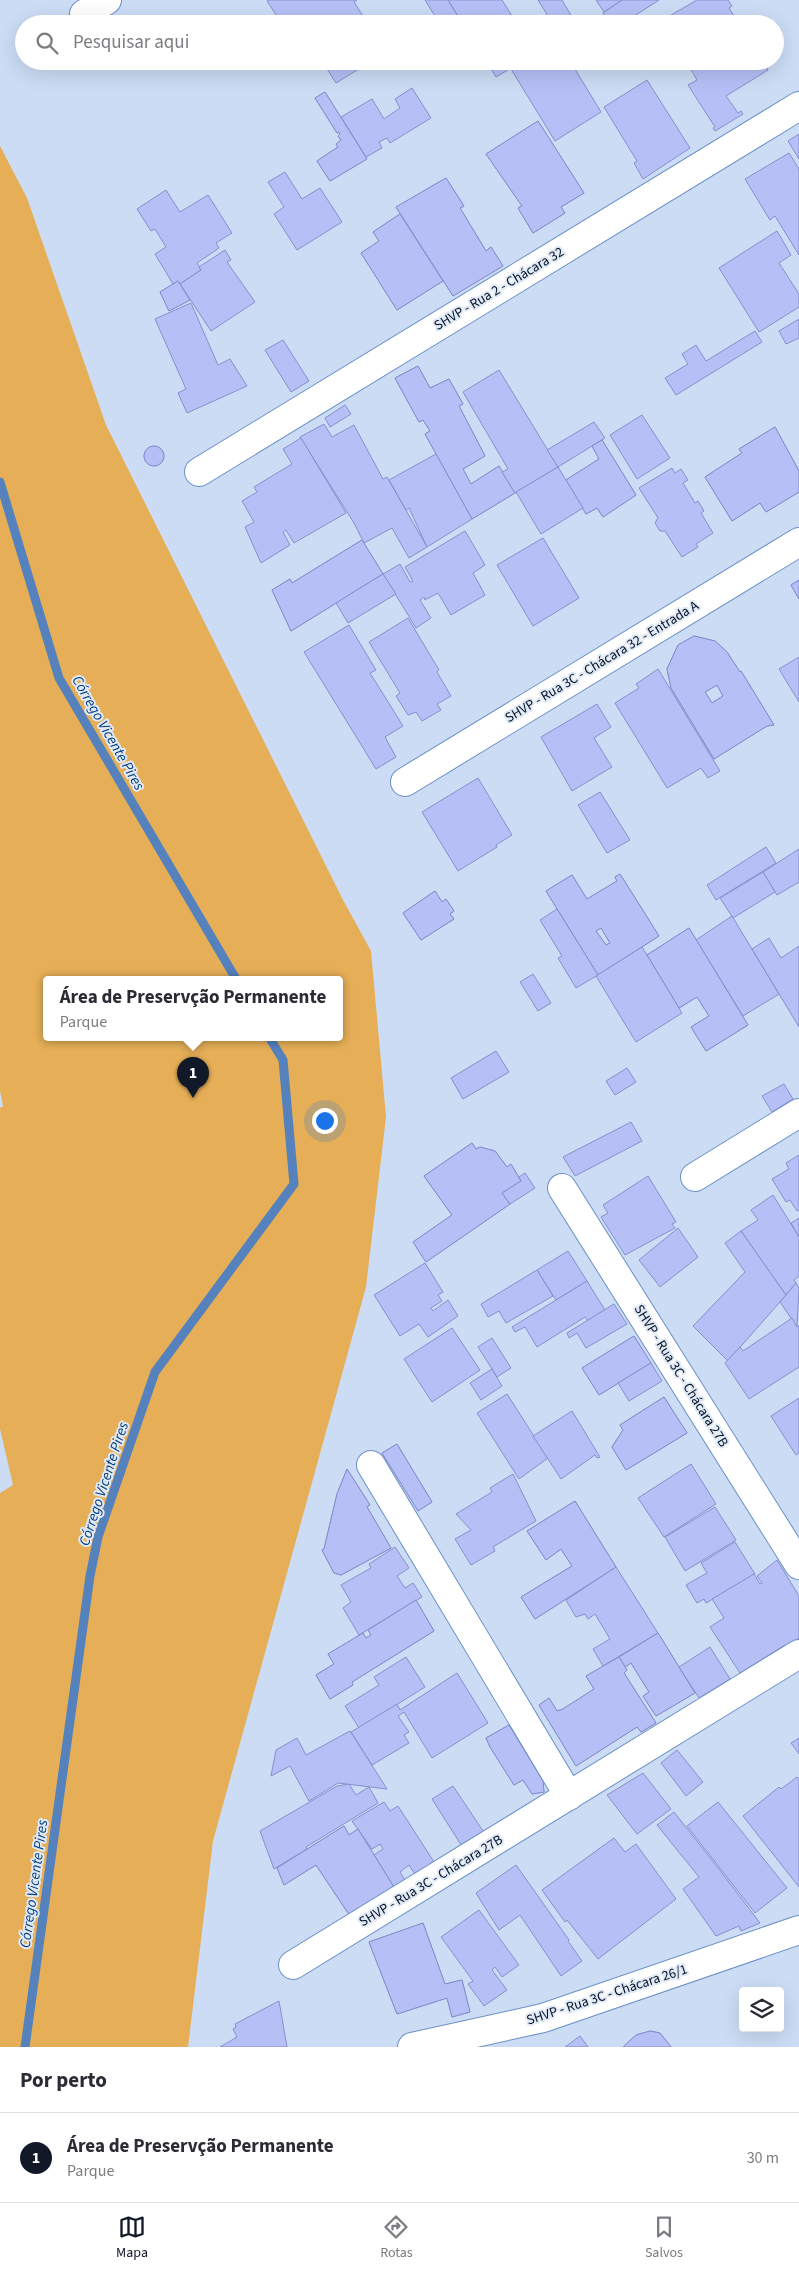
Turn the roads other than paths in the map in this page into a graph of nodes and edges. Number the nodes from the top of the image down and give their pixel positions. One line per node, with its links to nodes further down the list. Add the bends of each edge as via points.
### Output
1 (107, 0): 2 (street)
2 (84, 14)
3 (799, 106): 4 (street, SHVP - Rua 2 - Chácara 32)
4 (199, 472)
5 (799, 542): 6 (street, SHVP - Rua 3C - Chácara 32 - Entrada A)
6 (405, 782)
7 (799, 1113): 8 (street)
8 (695, 1177)
9 (562, 1188): 11 (street, SHVP - Rua 3C - Chácara 27B)
10 (371, 1465): 13 (street)
11 (799, 1565)
12 (799, 1654): 13 (street, SHVP - Rua 3C - Chácara 27B)
13 (569, 1796): 15 (street, SHVP - Rua 3C - Chácara 27B)
14 (799, 1930): 16 (street, SHVP - Rua 3C - Chácara 26/1, via 543,2018)
15 (292, 1965)
16 (412, 2047)

